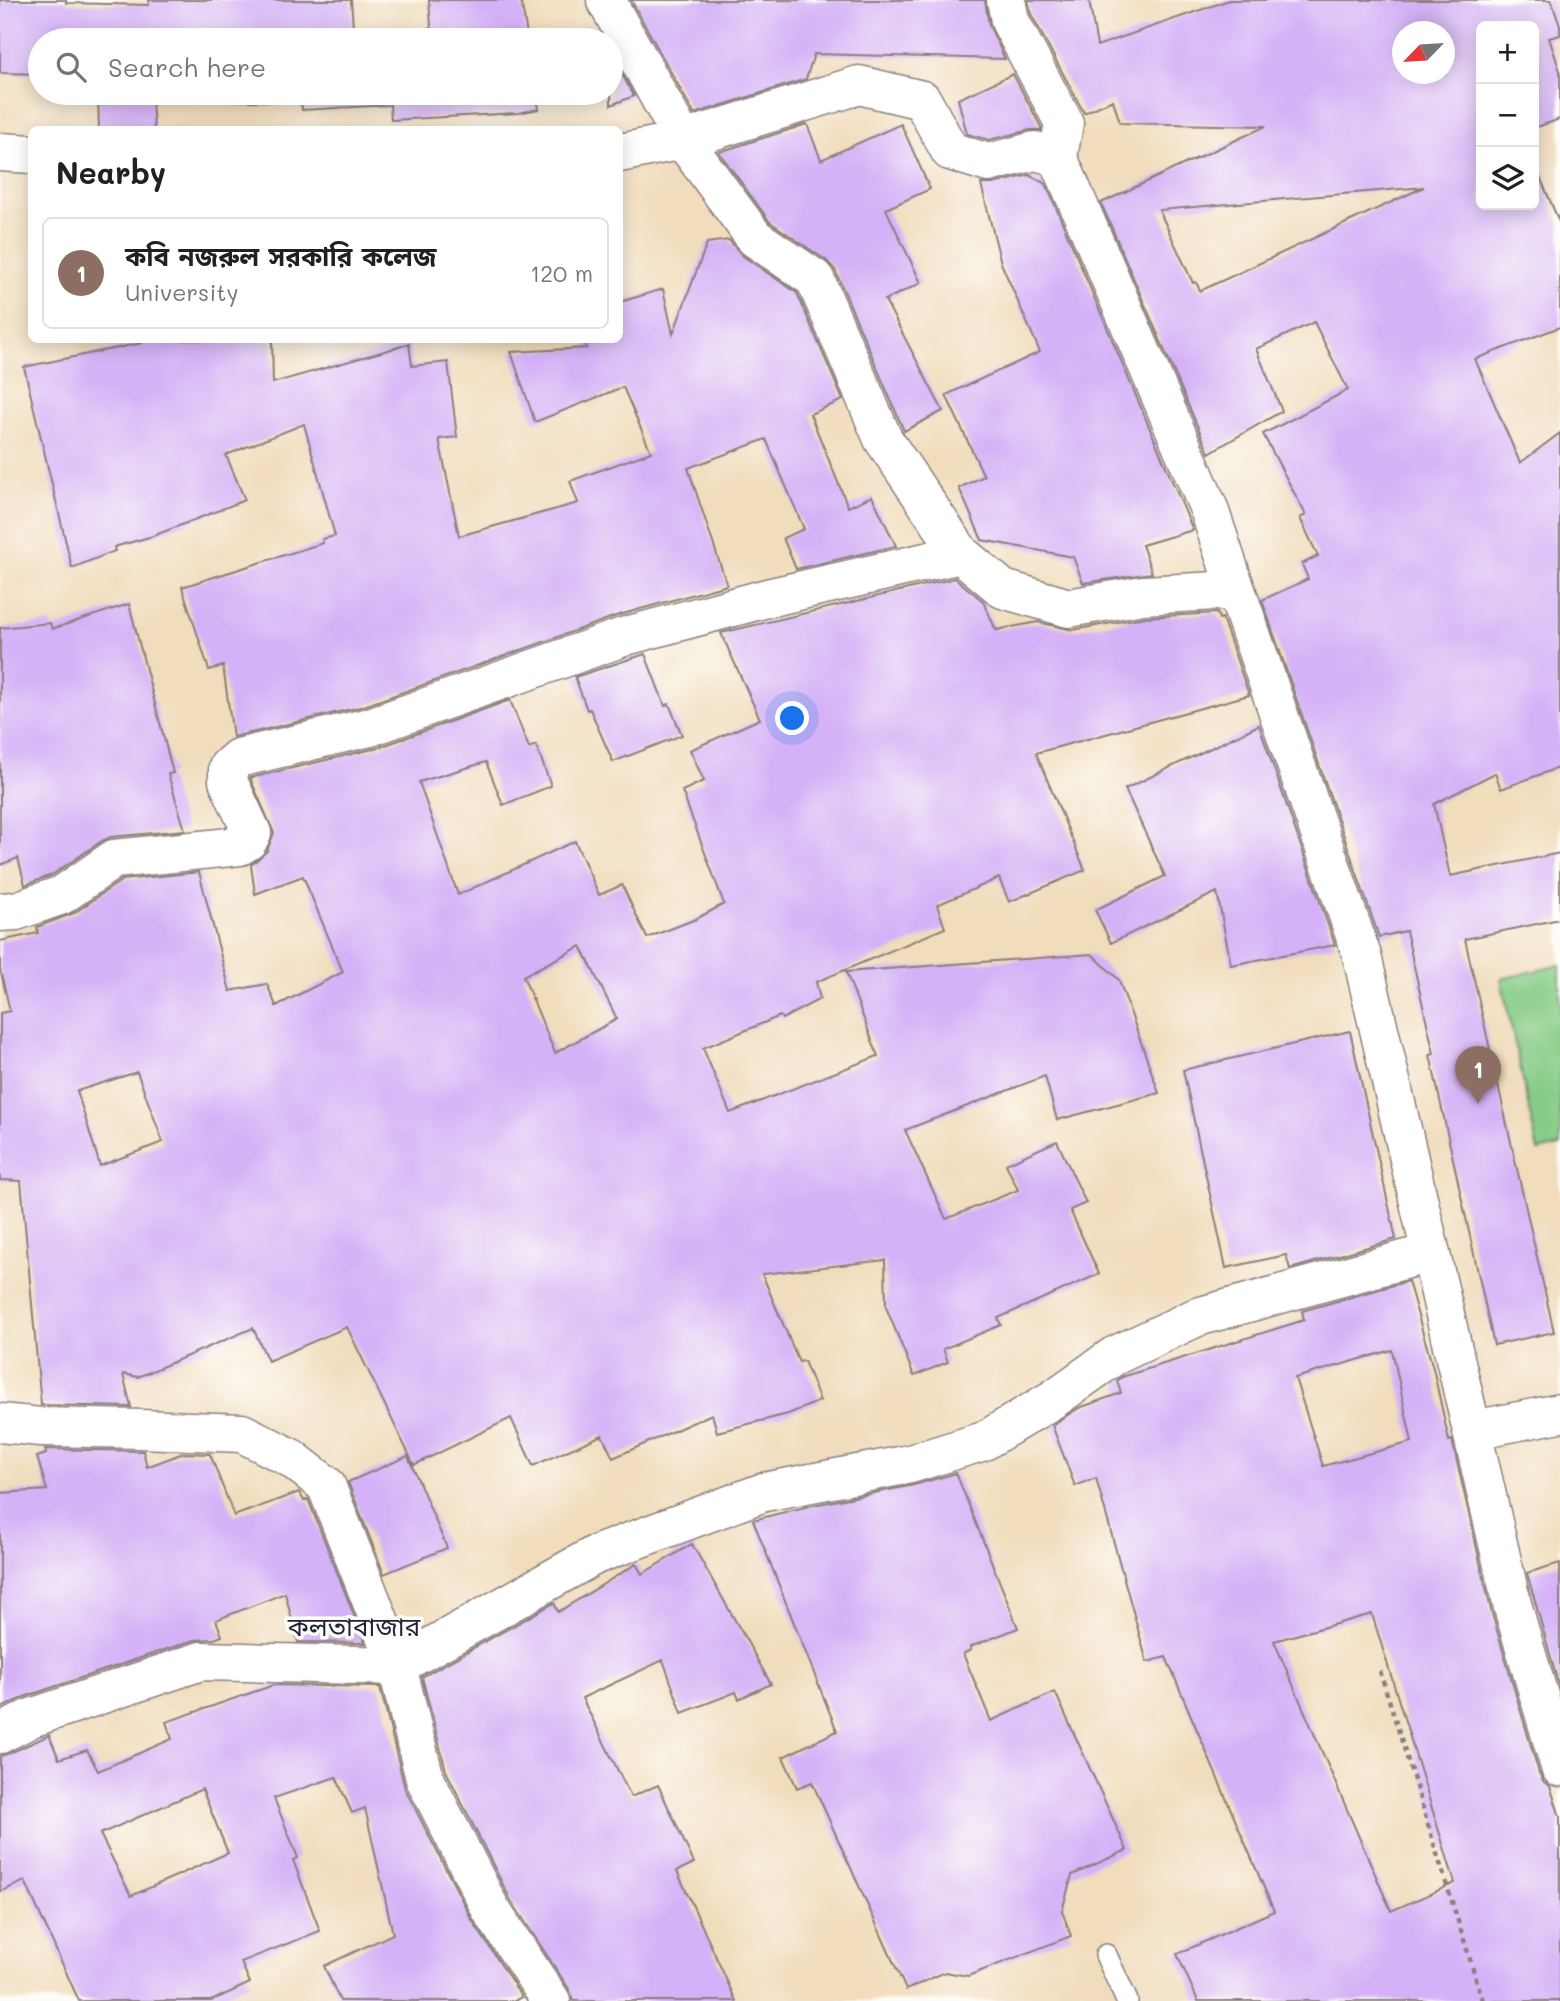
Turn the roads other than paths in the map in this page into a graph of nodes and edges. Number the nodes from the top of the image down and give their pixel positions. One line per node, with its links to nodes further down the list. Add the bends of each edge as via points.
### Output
1 (606, 0): 3 (street)
2 (1006, 0): 9 (street, via 1010,21 1064,123)
3 (621, 28)
4 (623, 31): 5 (street)
5 (683, 140): 7 (street); 9 (street, via 859,85 922,100 950,151 988,163 1035,151); 10 (street, via 755,238 815,279 883,439)
6 (0, 152): 8 (street)
7 (623, 152)
8 (28, 154)
9 (1058, 157): 11 (street, via 1209,509)
10 (961, 554): 11 (street, via 1003,589 1069,608 1143,595); 12 (street, via 626,636 370,727 238,758 228,767 228,781 251,833 248,841 240,846 114,859 62,895)
11 (1236, 590): 13 (street, via 1362,956)
12 (0, 912)
13 (1429, 1253): 16 (street); 17 (street, via 1197,1317 1114,1356 984,1441 910,1464 764,1492 595,1555)
14 (1560, 1413): 16 (street)
15 (0, 1423): 17 (street, via 242,1433 291,1458 326,1485)
16 (1473, 1430): 19 (street, via 1512,1604)
17 (397, 1666): 18 (street, via 201,1661 30,1718); 21 (street, via 425,1779 491,1910)
18 (0, 1734)
19 (1560, 1767)
20 (1106, 1955): 22 (lane)
21 (551, 2001)
22 (1127, 2001)

